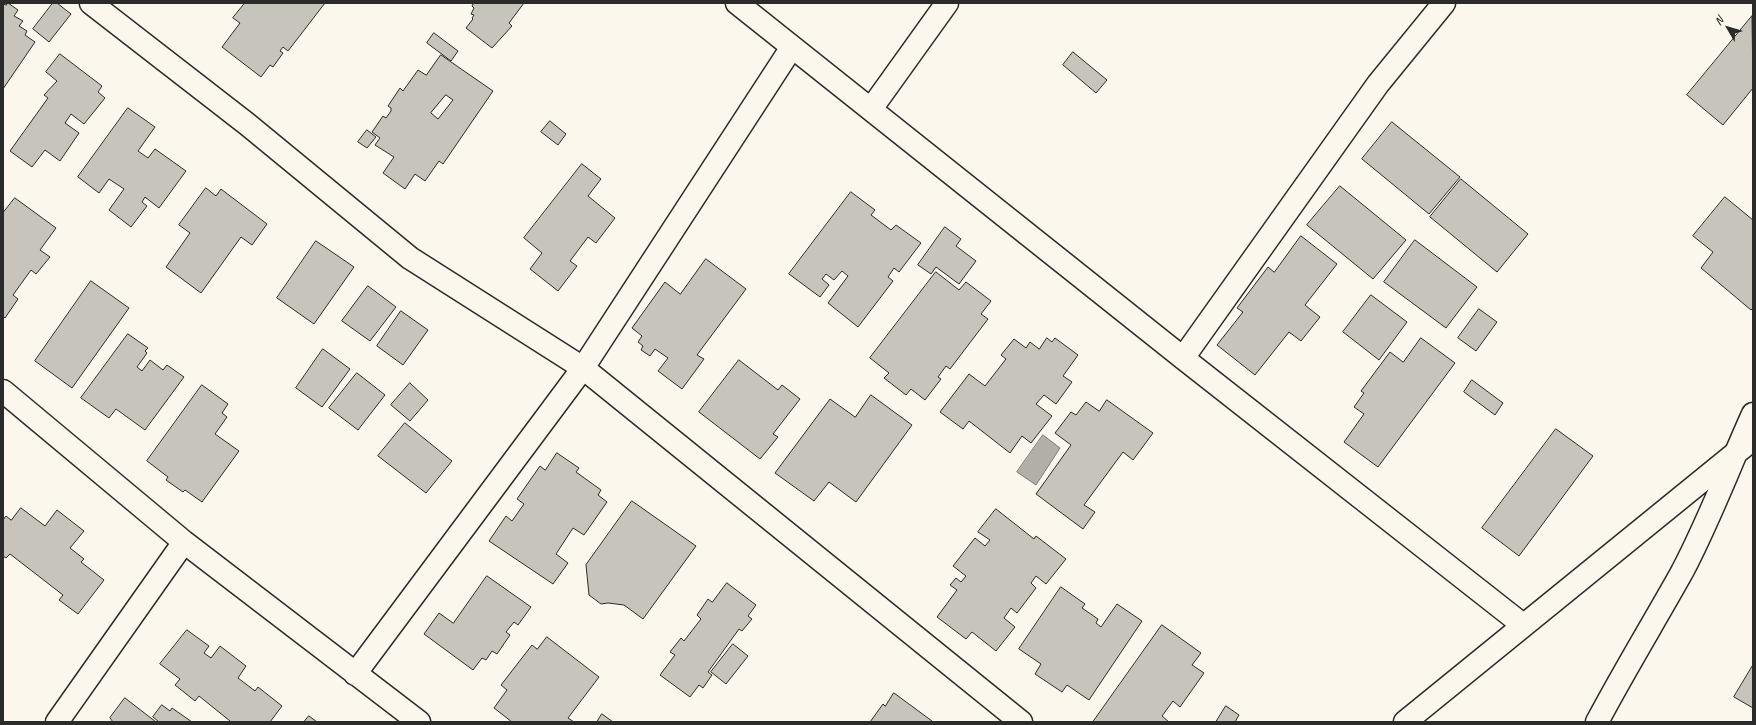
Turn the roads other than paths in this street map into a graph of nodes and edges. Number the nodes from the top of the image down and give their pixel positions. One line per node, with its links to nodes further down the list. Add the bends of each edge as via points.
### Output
1 (91, 3): 8 (street, via 247,124 410,258)
2 (737, 3): 5 (street)
3 (947, 3): 6 (street)
4 (1444, 3): 7 (street, via 1378,84)
5 (792, 47): 6 (street); 8 (street)
6 (871, 109): 7 (street)
7 (1183, 358): 14 (street)
8 (583, 368): 15 (street); 18 (street)
9 (3, 391): 13 (street)
10 (1753, 414): 12 (street)
11 (1753, 439): 12 (street)
12 (1734, 455): 14 (street); 20 (street, via 1716,501 1682,571)
13 (184, 542): 15 (street); 16 (street)
14 (1523, 625): 19 (street)
15 (355, 674): 17 (street)
16 (56, 722)
17 (418, 722)
18 (1021, 722)
19 (1405, 722)
20 (1596, 722)

